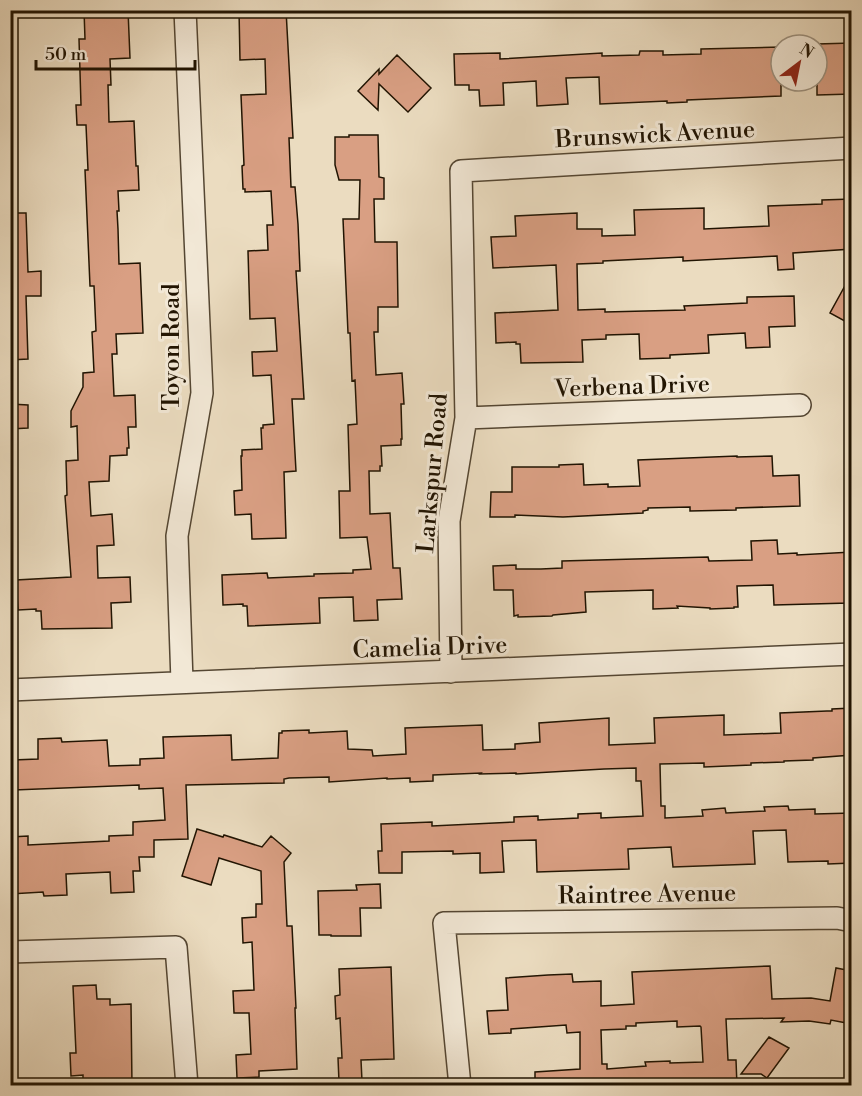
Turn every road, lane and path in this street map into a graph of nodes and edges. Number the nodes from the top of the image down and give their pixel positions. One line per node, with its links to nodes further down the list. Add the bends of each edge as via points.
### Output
1 (185, 10): 8 (street, Toyon Road, via 202,393 177,536)
2 (852, 148): 3 (street, Brunswick Avenue)
3 (461, 171): 5 (street, Larkspur Road)
4 (800, 405): 5 (street, Verbena Drive)
5 (466, 418): 7 (street, Larkspur Road, via 449,521)
6 (852, 654): 7 (street, Camelia Drive)
7 (452, 672): 8 (street, Camelia Drive)
8 (182, 682): 9 (street, Camelia Drive)
9 (10, 690)
10 (852, 921): 13 (street, Raintree Avenue, via 837,918 444,922)
11 (10, 952): 12 (street, via 176,947)
12 (188, 1086)
13 (460, 1086)

